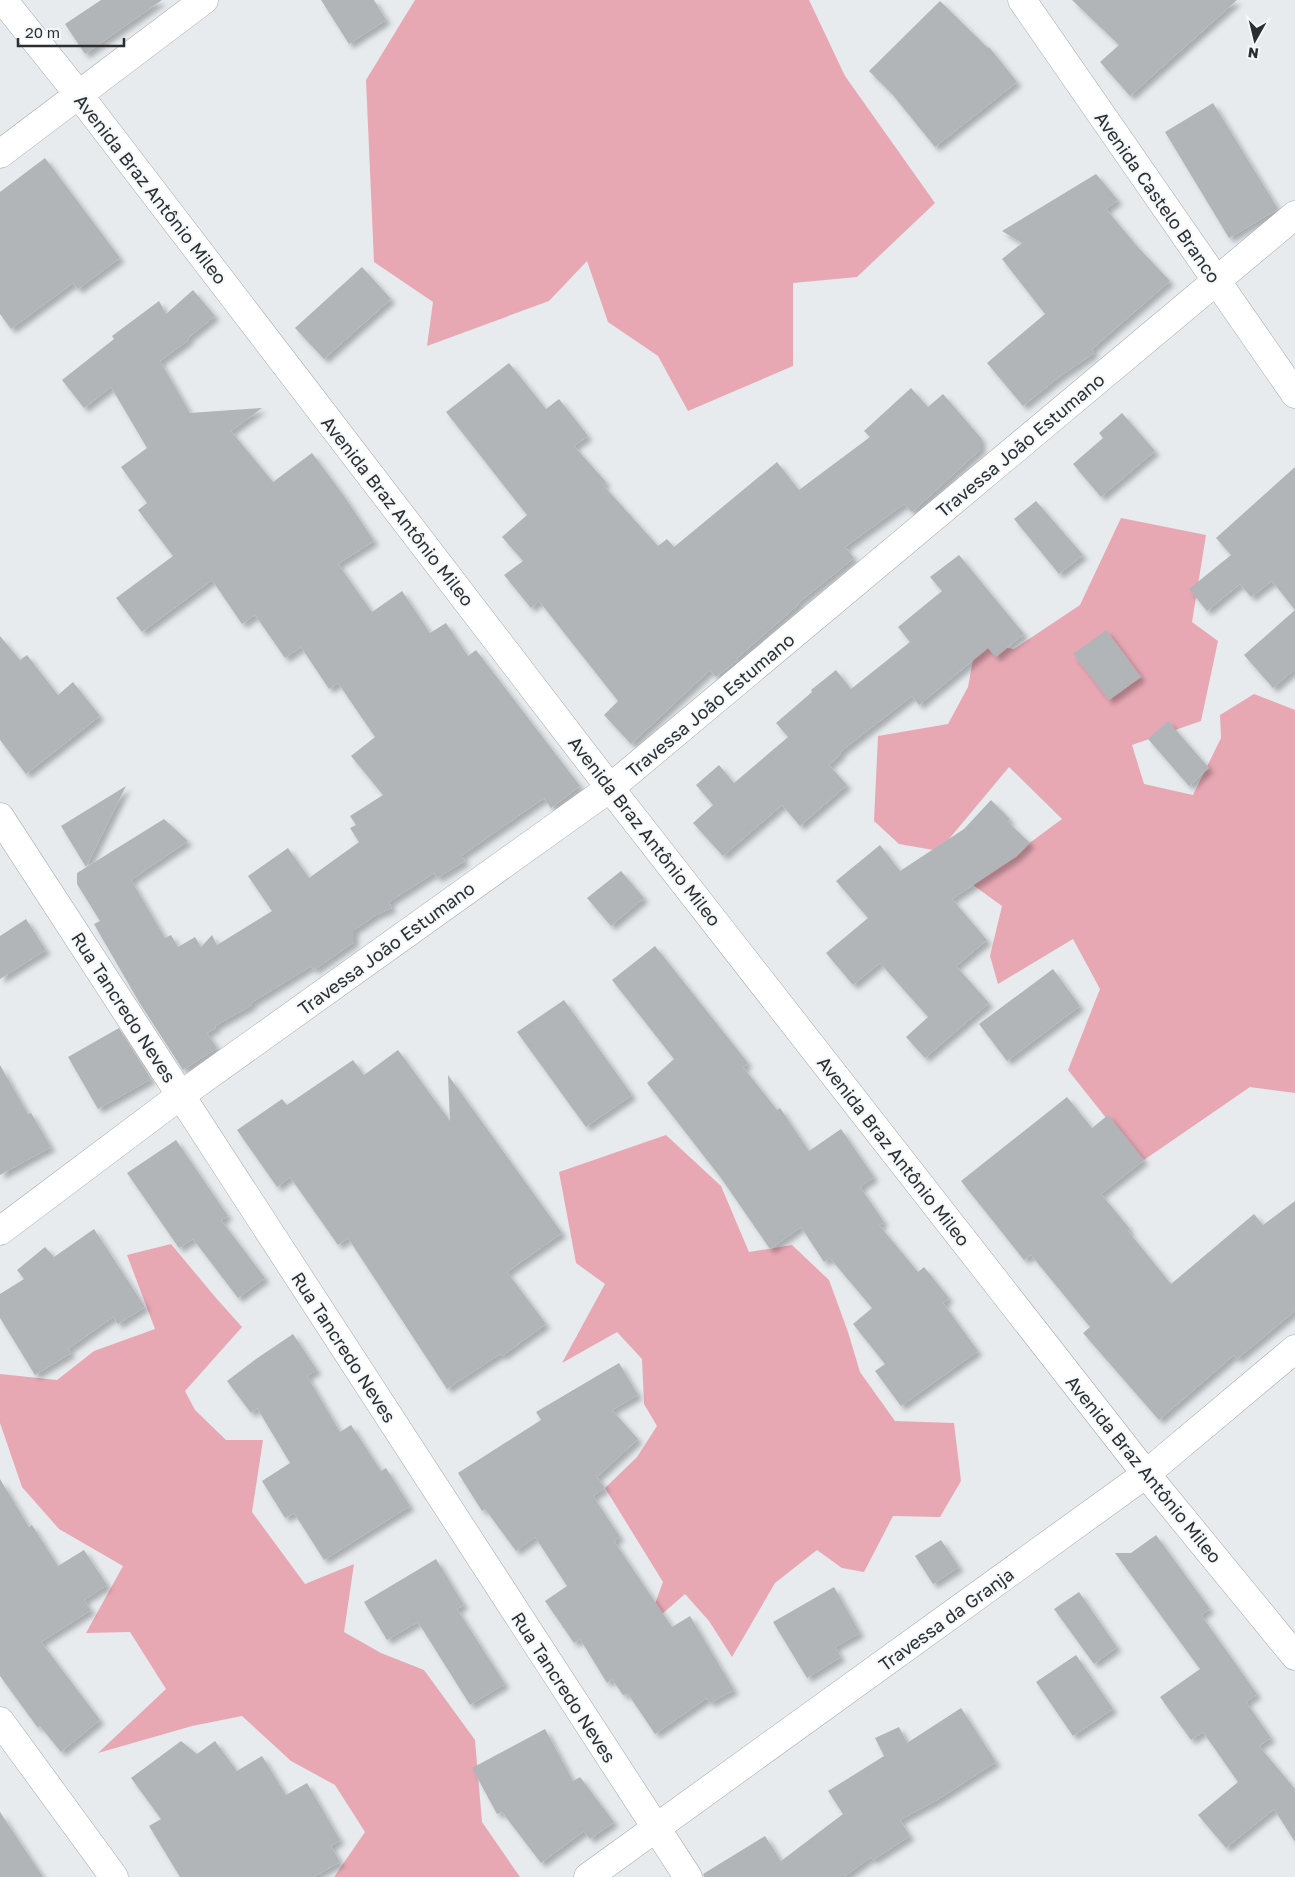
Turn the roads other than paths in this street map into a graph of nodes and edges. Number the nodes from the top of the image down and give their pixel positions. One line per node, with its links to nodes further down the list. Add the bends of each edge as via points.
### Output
1 (4, 0): 4 (street, Avenida Braz Antônio Mileo)
2 (204, 0): 4 (street)
3 (1022, 0): 7 (street, Avenida Castelo Branco)
4 (78, 95): 5 (street); 9 (street, Avenida Braz Antônio Mileo)
5 (0, 154)
6 (1295, 215): 7 (street, Travessa João Estumano)
7 (1216, 281): 8 (street, Avenida Castelo Branco); 9 (street, Travessa João Estumano)
8 (1295, 394)
9 (610, 788): 11 (street, Travessa João Estumano); 14 (street, Avenida Braz Antônio Mileo)
10 (0, 817): 11 (street, Rua Tancredo Neves)
11 (181, 1095): 12 (street, Travessa João Estumano); 17 (street, Rua Tancredo Neves)
12 (0, 1231)
13 (1295, 1349): 14 (street, Travessa da Granja)
14 (1146, 1474): 15 (street, Avenida Braz Antônio Mileo); 17 (street, Travessa da Granja)
15 (1295, 1656)
16 (0, 1721): 18 (street)
17 (656, 1829): 19 (street, Travessa da Granja); 20 (street, Rua Tancredo Neves)
18 (114, 1877)
19 (588, 1877)
20 (688, 1877)

